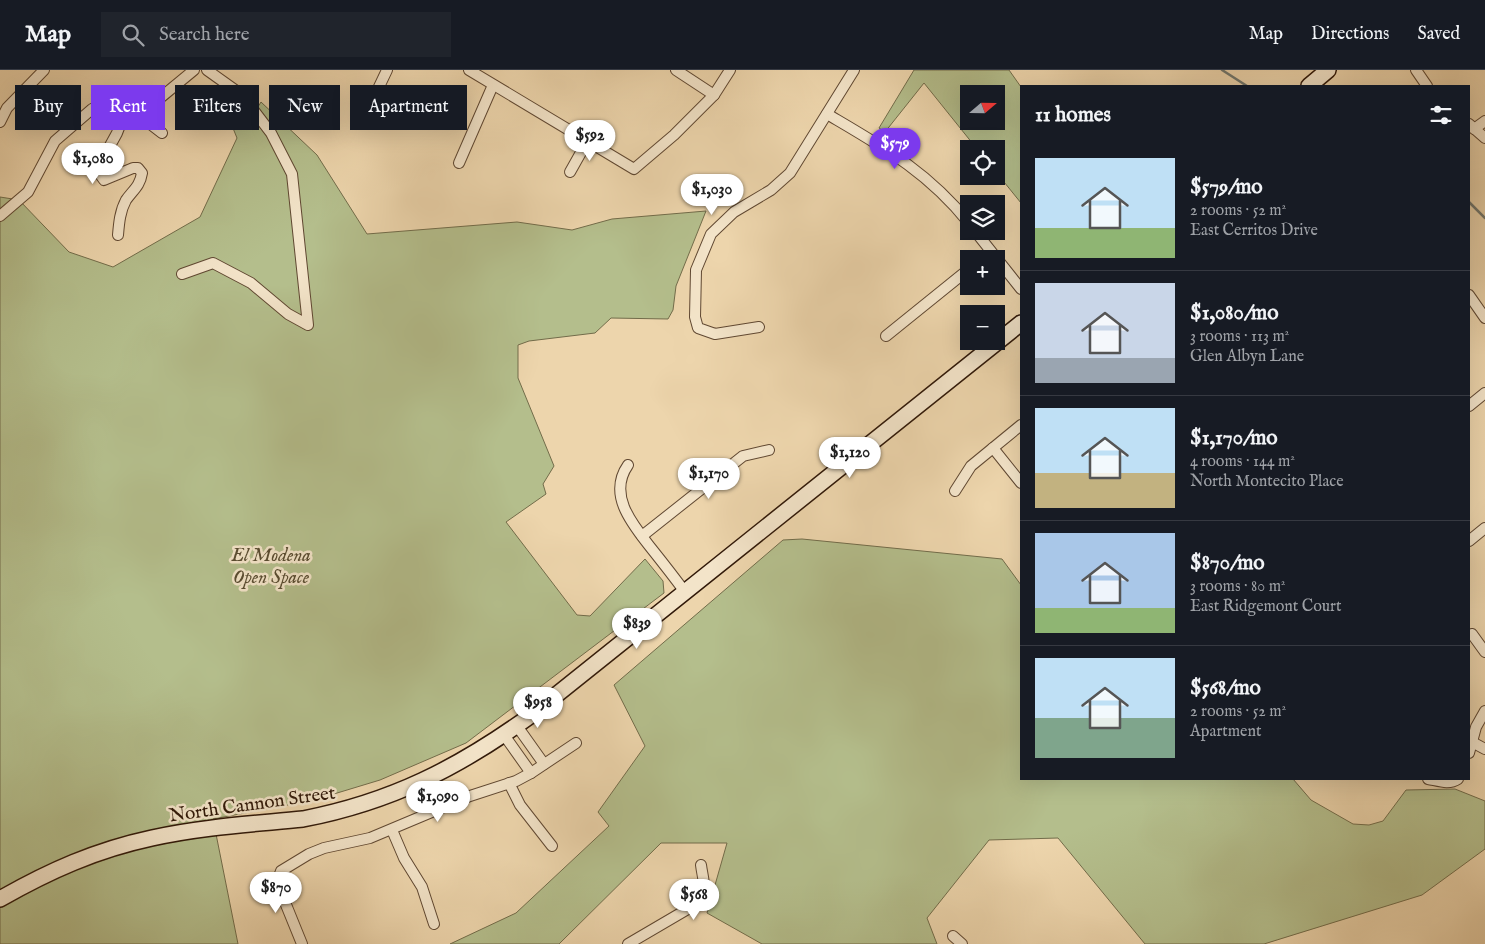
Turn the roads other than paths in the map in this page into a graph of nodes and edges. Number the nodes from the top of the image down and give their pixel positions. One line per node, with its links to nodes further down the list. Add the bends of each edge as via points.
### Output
1 (44, 70): 18 (street, via 7,108)
2 (194, 70): 20 (street, via 148,108 149,123)
3 (207, 70): 31 (street, via 242,94 271,133 292,174 308,325 288,314 251,283 212,263)
4 (387, 70): 11 (street)
5 (469, 70): 12 (street)
6 (676, 70): 15 (street)
7 (730, 70): 15 (street)
8 (854, 70): 16 (street)
9 (1328, 70): 13 (main road)
10 (1416, 70): 14 (street)
11 (380, 85)
12 (493, 85): 22 (street); 23 (street)
13 (1311, 85)
14 (1426, 85)
15 (714, 95): 22 (street, via 634,169)
16 (827, 114): 25 (street, via 896,155 926,178); 37 (street, via 790,173 771,190 734,212 711,234 696,270 695,317 698,328 715,334)
17 (1485, 121): 19 (street)
18 (0, 122)
19 (1471, 126): 21 (street)
20 (162, 133)
21 (1485, 138)
22 (588, 140): 24 (street)
23 (459, 163)
24 (570, 172)
25 (960, 213)
26 (0, 216): 27 (street, via 28,192 55,140 92,109 106,102 119,104 124,114 100,164 99,173 104,180 133,168 142,173 141,181 126,201 119,219)
27 (118, 235)
28 (982, 240): 29 (street)
29 (990, 250)
30 (1005, 269): 33 (street)
31 (182, 274)
32 (960, 276): 38 (street)
33 (1020, 288)
34 (1470, 296): 35 (street)
35 (1485, 318)
36 (1020, 324): 50 (main road, North Cannon Street)
37 (759, 327)
38 (886, 336)
39 (1485, 393): 40 (street)
40 (1470, 405)
41 (1020, 426): 42 (street)
42 (993, 448): 45 (street); 46 (street, via 971,466)
43 (769, 450): 48 (street, via 743,456)
44 (628, 465): 48 (street, via 621,476 620,492 626,512)
45 (1020, 482)
46 (955, 492)
47 (1485, 528): 49 (street)
48 (642, 536): 50 (street)
49 (1470, 540)
50 (685, 592): 55 (main road, North Cannon Street)
51 (1472, 634): 52 (street)
52 (1485, 652)
53 (1485, 711): 54 (street)
54 (1472, 725): 57 (street)
55 (517, 726): 56 (main road, North Cannon Street); 61 (street)
56 (504, 735): 62 (street); 69 (main road, North Cannon Street, via 447,770 383,797 303,819 182,833 126,844 55,869)
57 (1472, 742): 59 (street); 60 (street)
58 (576, 743): 61 (street)
59 (1470, 749)
60 (1485, 749)
61 (544, 764): 62 (street)
62 (531, 772): 65 (street)
63 (1433, 780): 64 (street)
64 (1456, 780)
65 (509, 783): 66 (street); 67 (street, via 520,805)
66 (392, 830): 70 (street, via 422,887); 72 (street, via 324,848 309,854 279,875 279,890)
67 (552, 846)
68 (701, 865): 73 (street, via 705,886 704,895 698,903)
69 (0, 899)
70 (434, 924)
71 (953, 936): 74 (street)
72 (302, 944)
73 (628, 944)
74 (962, 944)

